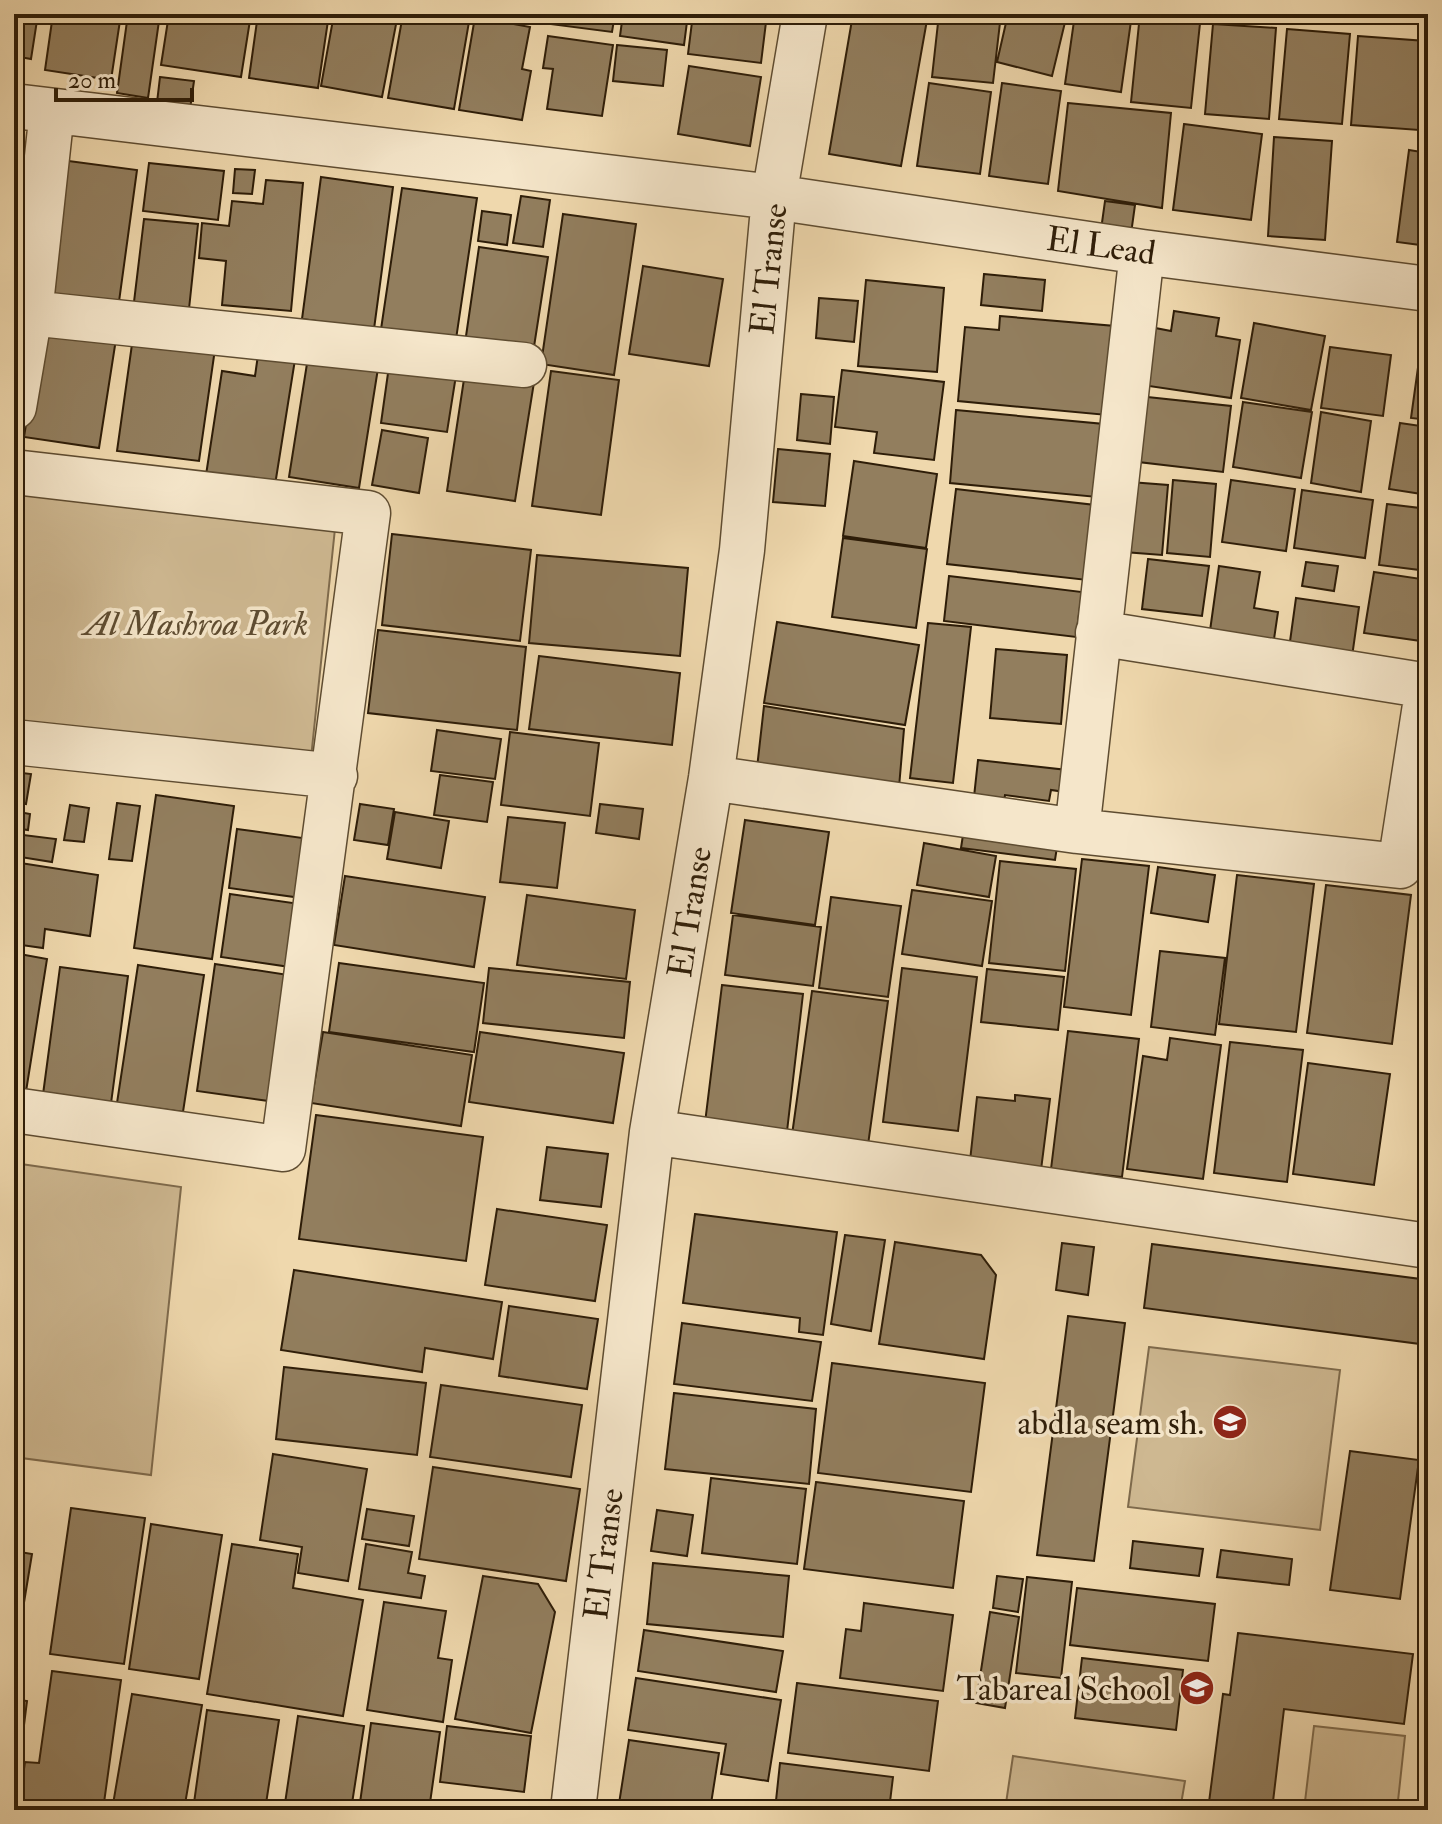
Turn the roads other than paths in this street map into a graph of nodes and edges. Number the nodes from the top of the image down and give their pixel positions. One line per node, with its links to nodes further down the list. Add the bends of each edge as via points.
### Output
1 (805, 14): 3 (street, El Transe)
2 (33, 108): 3 (street, El Lead); 6 (street)
3 (774, 197): 4 (street, El Lead); 14 (street, El Transe, via 742,550)
4 (1142, 252): 5 (street, El Lead); 10 (street)
5 (1428, 289)
6 (30, 313): 7 (street); 8 (street)
7 (524, 365)
8 (14, 407)
9 (14, 472): 13 (street, via 368,513)
10 (1098, 633): 11 (street); 15 (street)
11 (1428, 686): 15 (street, via 1400,866)
12 (14, 742): 13 (street)
13 (335, 776): 16 (street, via 283,1149)
14 (711, 778): 15 (street); 17 (street, El Transe)
15 (1077, 831)
16 (14, 1110)
17 (652, 1132): 18 (street); 19 (street, El Transe)
18 (1428, 1246)
19 (573, 1810)

